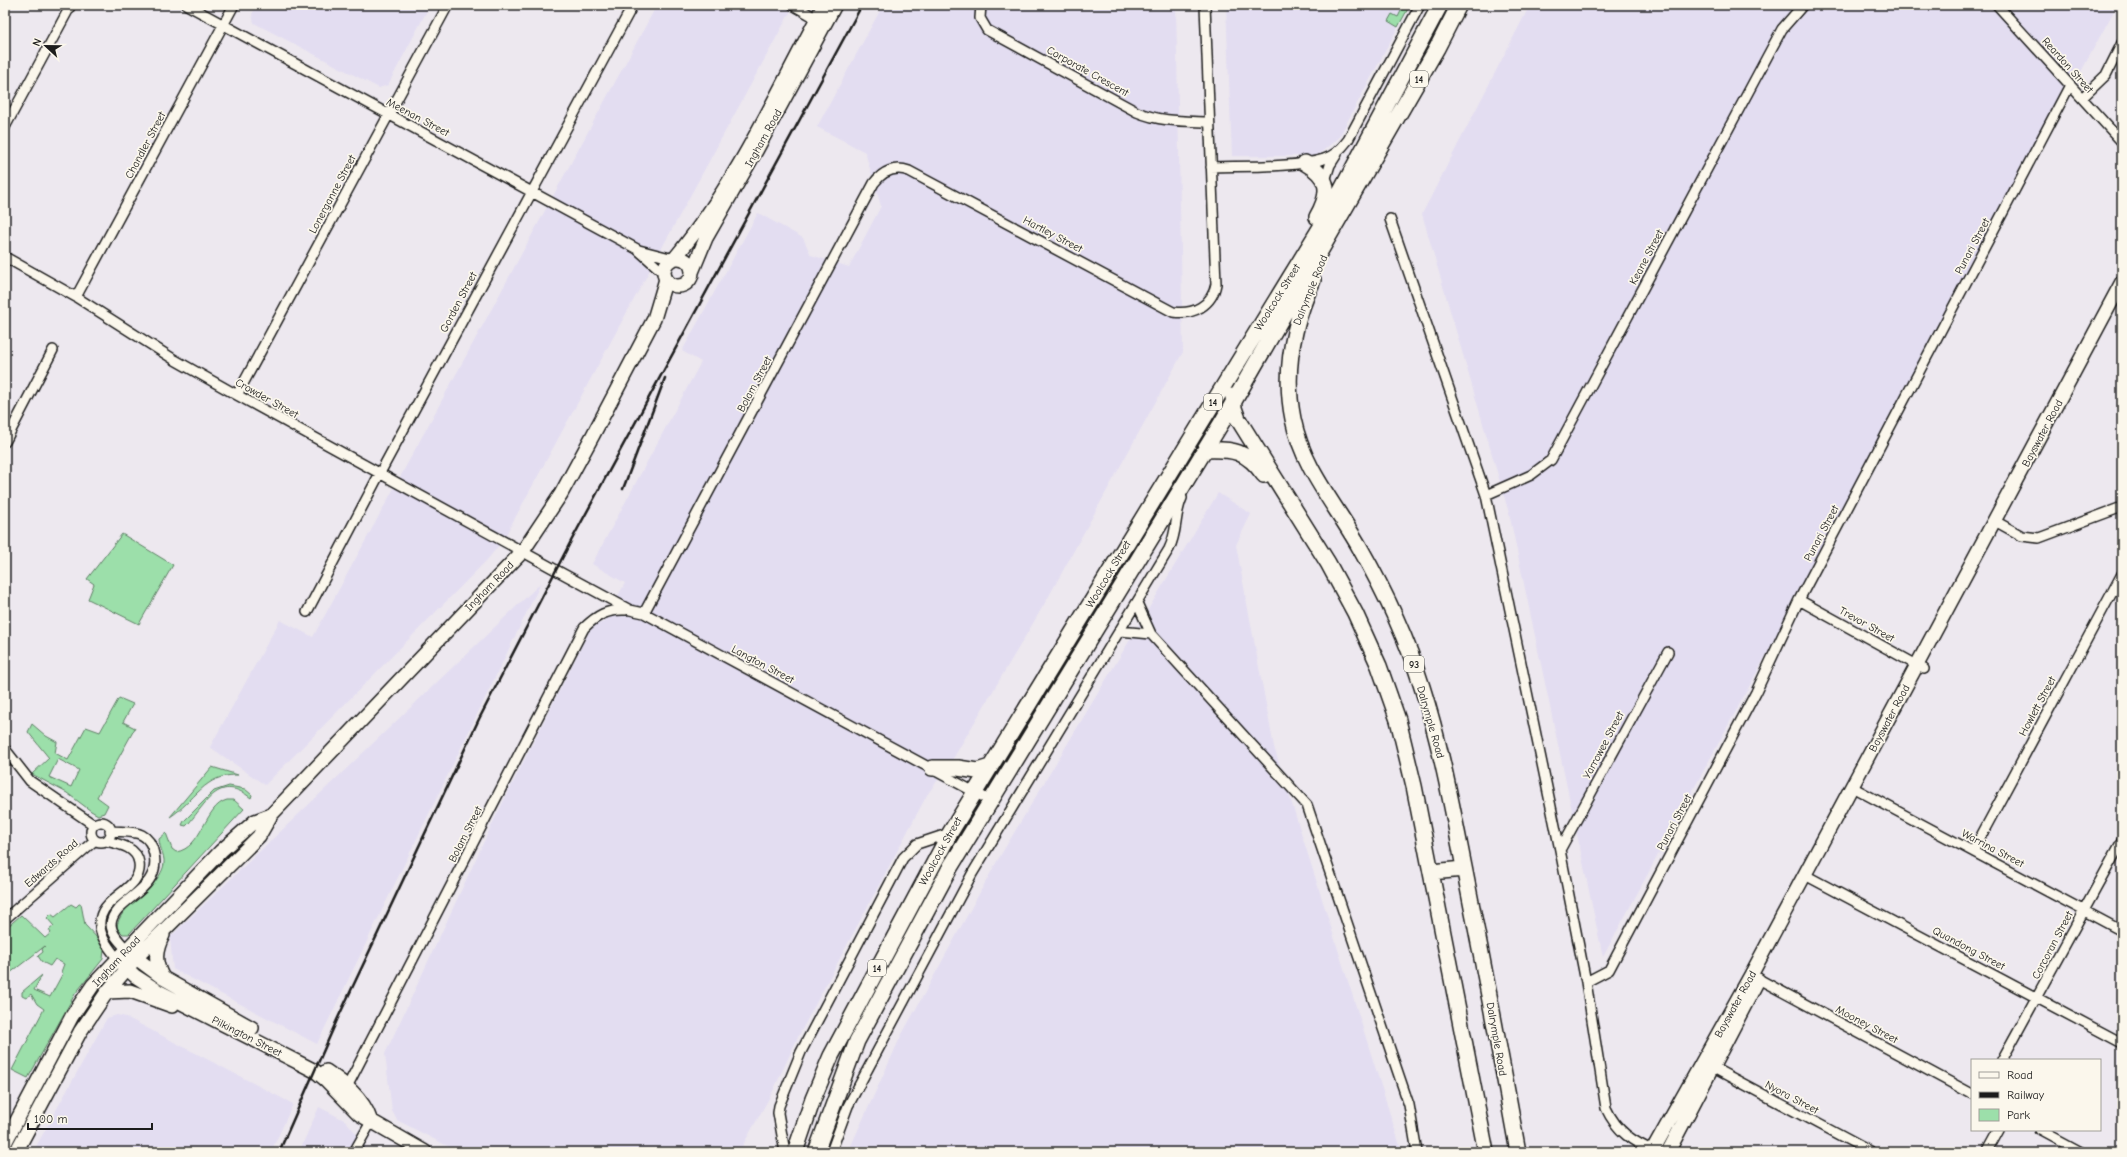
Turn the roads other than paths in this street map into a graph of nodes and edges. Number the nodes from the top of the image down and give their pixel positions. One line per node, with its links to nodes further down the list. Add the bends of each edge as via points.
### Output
1 (71, 5): 23 (street)
2 (187, 5): 17 (street, Meenan Street)
3 (234, 5): 17 (street, Chandler Street)
4 (448, 5): 21 (street, Lonerganne Street)
5 (633, 5): 30 (street, Gorden Street)
6 (793, 5): 16 (street)
7 (824, 5): 16 (main road, Ingham Road)
8 (835, 5): 16 (main road, Ingham Road)
9 (981, 5): 22 (street, Corporate Crescent, via 980,18 987,30 1137,112 1169,121)
10 (1205, 5): 22 (street)
11 (1420, 5): 25 (street, via 1348,140)
12 (1440, 5): 38 (main road, Woolcock Street / 14, via 1327,217)
13 (1459, 5): 31 (main road, Woolcock Street / 14)
14 (1803, 5): 53 (street, Keane Street, via 1782,29 1551,460 1531,475)
15 (1997, 5): 19 (street, Reardon Street)
16 (821, 21): 35 (main road, Ingham Road, via 705,221); 36 (main road, Ingham Road, via 758,149 706,238)
17 (224, 25): 21 (street, Meenan Street); 41 (street, Chandler Street)
18 (2122, 43): 20 (street, via 2106,75)
19 (2070, 85): 20 (street, Reardon Street); 59 (street, Punari Street)
20 (2082, 98): 24 (street, Reardon Street)
21 (389, 115): 30 (street, Meenan Street); 47 (street, Lonerganne Street)
22 (1209, 122): 27 (street)
23 (5, 127)
24 (2122, 142)
25 (1339, 150): 26 (street, via 1324,159); 29 (street, via 1330,165)
26 (1304, 163): 27 (street); 29 (main road, via 1320,173)
27 (1210, 167): 28 (street, Hartley Street, via 1216,284 1211,298 1193,312 1173,312 909,171)
28 (890, 170): 63 (street, Bolam Street, via 874,183)
29 (1325, 181): 38 (main road, via 1324,204)
30 (532, 192): 33 (street, Meenan Street); 52 (street, Gorden Street)
31 (1346, 206): 46 (main road, Woolcock Street / 14); 83 (main road, Dalrymple Road / 93, via 1302,303 1295,326 1288,372 1293,419 1308,463 1360,548 1395,616 1417,672 1442,760)
32 (1390, 219): 53 (street)
33 (637, 249): 35 (street, Meenan Street); 37 (street, Meenan Street)
34 (5, 257): 41 (street, Crowder Street)
35 (675, 258): 36 (main road, via 689,263); 37 (main road, via 666,264)
36 (692, 272): 40 (main road, via 688,281)
37 (666, 276): 40 (main road, via 670,282); 43 (main road, Ingham Road)
38 (1287, 282): 45 (main road, Woolcock Street / 14)
39 (2122, 282): 55 (main road, Bayswater Road)
40 (679, 285): 43 (main road, Ingham Road)
41 (76, 297): 47 (street, Crowder Street, via 175,360)
42 (2122, 299): 55 (main road, Bayswater Road)
43 (654, 318): 57 (main road, Ingham Road, via 560,494)
44 (53, 350): 49 (street)
45 (1234, 368): 46 (main road, via 1242,378); 48 (main road); 69 (main road, Woolcock Street / 14)
46 (1249, 373): 48 (main road, Woolcock Street / 14)
47 (237, 395): 52 (street, Crowder Street)
48 (1233, 400): 50 (main road, Woolcock Street / 14); 56 (main road, via 1238,419)
49 (5, 442)
50 (1205, 450): 51 (main road, Woolcock Street / 14); 56 (main road, via 1230,449 1253,462)
51 (1194, 467): 60 (street, via 1178,508 1175,536); 73 (main road, Woolcock Street / 14)
52 (380, 473): 57 (street, Crowder Street); 62 (street, Gorden Street)
53 (1486, 495): 81 (street)
54 (2122, 507): 55 (street, via 2040,538 2022,536)
55 (1998, 523): 67 (main road, Bayswater Road)
56 (1310, 537): 84 (main road, via 1328,563 1355,613 1379,666 1398,720)
57 (522, 551): 61 (street, Langton Street); 74 (main road, Ingham Road)
58 (2122, 574): 82 (street, Howlett Street)
59 (1799, 600): 67 (street, Trevor Street); 95 (street, Punari Street, via 1756,692 1609,970)
60 (1137, 603): 64 (street); 65 (street)
61 (630, 610): 63 (street, Langton Street); 102 (street, Bolam Street, via 616,609 596,616 584,628)
62 (307, 612)
63 (644, 613): 70 (street, Langton Street)
64 (1120, 631): 65 (street); 115 (street, via 972,874 854,1094)
65 (1151, 634): 116 (street, via 1307,805 1409,1105)
66 (1668, 652): 81 (street, Yarrowee Street)
67 (1921, 667): 71 (main road, Bayswater Road)
68 (5, 749): 75 (street, via 30,781)
69 (990, 767): 70 (main road, via 977,771); 72 (main road, Woolcock Street / 14)
70 (932, 768): 72 (street, Langton Street)
71 (1856, 789): 82 (street, Warrina Street); 85 (main road, Bayswater Road)
72 (974, 792): 73 (street, Langton Street); 77 (main road, Woolcock Street / 14)
73 (991, 801): 114 (main road, Woolcock Street / 14, via 951,866 857,1041)
74 (271, 815): 88 (main road, Ingham Road, via 259,836); 90 (main road, Ingham Road, via 255,821 221,851)
75 (94, 825): 76 (street, via 103,822 108,825); 78 (street, via 91,834)
76 (110, 831): 80 (street); 90 (street, via 137,833 145,837 152,846 155,859 149,880 117,911 112,920)
77 (950, 833): 112 (street, via 917,844 904,858 805,1045 779,1106 778,1114); 113 (main road, Woolcock Street / 14, via 831,1056 813,1099)
78 (95, 840): 80 (street); 87 (street, Edwards Road)
79 (2122, 840): 86 (street, Corcoran Street)
80 (106, 841): 90 (street, via 134,852 140,868 135,880 101,916 104,940)
81 (1560, 850): 95 (street)
82 (1973, 850): 86 (street, Warrina Street)
83 (1464, 869): 84 (main road); 118 (main road, Dalrymple Road / 93)
84 (1431, 872): 117 (main road)
85 (1808, 877): 93 (main road, Bayswater Road); 97 (street, Quandong Street)
86 (2084, 911): 89 (street, Warrina Street); 97 (street, Corcoran Street)
87 (5, 919)
88 (166, 928): 91 (main road, Ingham Road); 94 (main road, via 156,953)
89 (2122, 931)
90 (121, 953): 91 (street, Pilkington Street); 92 (main road, Pilkington Street); 107 (main road, Ingham Road, via 80,1003)
91 (136, 958): 92 (main road, Ingham Road); 94 (main road, Pilkington Street)
92 (127, 968): 96 (main road, Ingham Road); 98 (main road, Pilkington Street, via 158,991)
93 (1755, 977): 101 (main road, Bayswater Road); 103 (street, Mooney Street)
94 (162, 978): 102 (main road, Pilkington Street, via 317,1065)
95 (1586, 982): 108 (street, via 1606,1108 1624,1135)
96 (107, 992): 98 (main road, via 130,991); 109 (main road, Ingham Road, via 80,1032)
97 (2038, 997): 99 (street, Quandong Street); 100 (street, Corcoran Street)
98 (234, 1028): 102 (main road, Pilkington Street)
99 (2122, 1043)
100 (2003, 1059)
101 (1708, 1065): 108 (main road, Bayswater Road); 119 (main road, Bayswater Road); 120 (street, Nyora Street)
102 (344, 1090): 104 (main road, Pilkington Street, via 359,1114)
103 (1971, 1093)
104 (371, 1122): 110 (street); 111 (main road, Pilkington Street)
105 (1998, 1131): 121 (street)
106 (2042, 1131): 122 (street)
107 (5, 1143)
108 (1654, 1151)
109 (16, 1152)
110 (354, 1152)
111 (425, 1152)
112 (785, 1152)
113 (796, 1152)
114 (816, 1152)
115 (831, 1152)
116 (1417, 1152)
117 (1486, 1152)
118 (1518, 1152)
119 (1668, 1152)
120 (1871, 1152)
121 (1988, 1152)
122 (2081, 1152)

